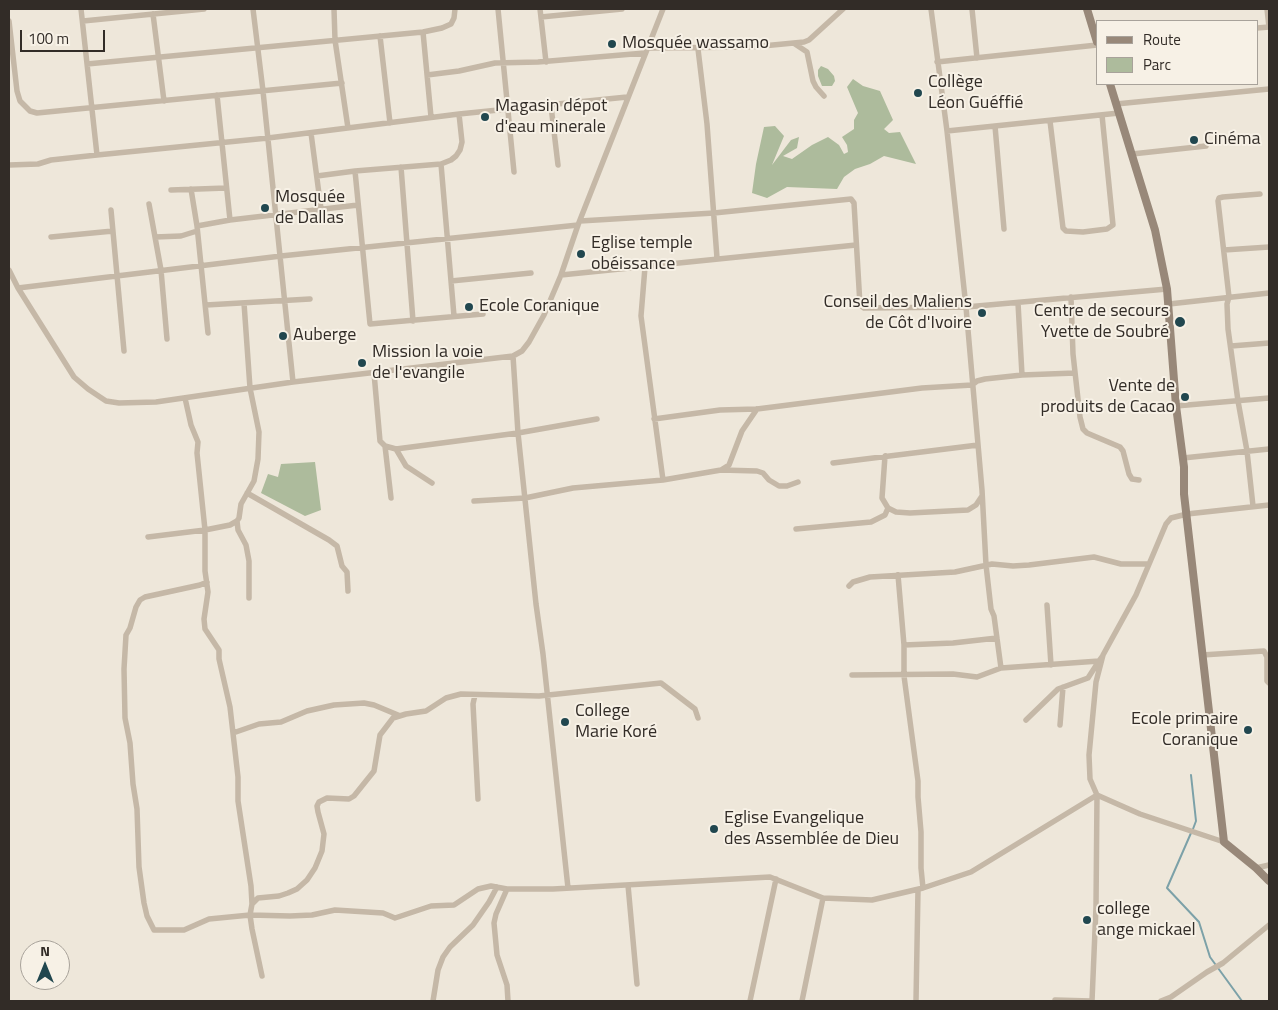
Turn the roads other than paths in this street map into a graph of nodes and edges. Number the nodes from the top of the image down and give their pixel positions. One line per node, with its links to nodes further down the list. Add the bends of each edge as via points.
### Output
1 (81, 9): 18 (street)
2 (204, 9): 15 (street)
3 (253, 9): 26 (street)
4 (334, 9): 22 (street)
5 (455, 9): 20 (street, via 450,24)
6 (498, 9): 33 (street)
7 (540, 9): 16 (street)
8 (622, 9): 16 (street)
9 (662, 9): 28 (street)
10 (843, 9): 24 (street, via 809,40)
11 (931, 9): 32 (street)
12 (972, 9): 30 (street)
13 (1087, 9): 23 (main road)
14 (1267, 9): 19 (street)
15 (153, 14): 18 (street); 29 (street)
16 (541, 17): 31 (street)
17 (9, 21): 46 (street, via 17,91 24,108 37,113)
18 (82, 21): 34 (street)
19 (1269, 27)
20 (423, 32): 21 (street); 35 (street)
21 (380, 36): 22 (street); 53 (street)
22 (336, 40): 26 (street); 36 (street)
23 (1096, 40)
24 (795, 44): 27 (street); 41 (street, via 807,52 813,81)
25 (1096, 44): 30 (street)
26 (258, 47): 29 (street); 39 (street)
27 (698, 48): 28 (street); 78 (street)
28 (646, 51): 31 (street); 42 (street)
29 (160, 58): 34 (street); 43 (street)
30 (977, 58): 32 (street)
31 (546, 62): 33 (street)
32 (938, 62): 56 (street)
33 (504, 63): 35 (street); 47 (street)
34 (87, 64): 46 (street)
35 (427, 75): 51 (street)
36 (342, 82): 39 (street); 55 (street)
37 (1110, 85): 44 (main road)
38 (1269, 88): 44 (street)
39 (263, 91): 40 (street); 58 (street)
40 (217, 95): 43 (street); 59 (street)
41 (824, 96)
42 (627, 97): 45 (street); 81 (street)
43 (164, 101): 46 (street)
44 (1116, 104): 48 (main road)
45 (551, 106): 47 (street); 65 (street)
46 (92, 108): 62 (street)
47 (507, 109): 49 (street); 68 (street)
48 (1119, 113): 50 (street); 61 (main road)
49 (459, 114): 51 (street); 63 (street, via 460,150)
50 (1102, 115): 52 (street); 52 (street, via 1113,224 1106,229 1083,232 1063,228)
51 (431, 118): 53 (street)
52 (1050, 121): 54 (street)
53 (390, 123): 55 (street)
54 (995, 126): 56 (street); 83 (street)
55 (348, 128): 57 (street)
56 (947, 131): 114 (street)
57 (311, 133): 58 (street); 69 (street)
58 (268, 138): 59 (street); 79 (street)
59 (222, 142): 62 (street); 70 (street)
60 (1206, 146): 61 (street)
61 (1132, 154): 104 (main road, via 1158,242)
62 (97, 155): 64 (street)
63 (441, 164): 66 (street); 87 (street)
64 (9, 165)
65 (558, 165)
66 (401, 167): 67 (street); 88 (street)
67 (355, 171): 69 (street); 75 (street)
68 (514, 172)
69 (317, 176): 76 (street)
70 (226, 188): 71 (street); 80 (street)
71 (191, 189): 72 (street); 82 (street)
72 (171, 190)
73 (1260, 194): 92 (street, via 1219,198)
74 (149, 204): 86 (street)
75 (358, 205): 76 (street); 91 (street)
76 (320, 209): 79 (street)
77 (112, 210): 84 (street)
78 (714, 213): 81 (street); 89 (street, via 851,199 854,203); 94 (street)
79 (276, 214): 80 (street); 93 (street)
80 (230, 220): 82 (street)
81 (579, 223): 87 (street); 101 (street)
82 (197, 229): 86 (street, via 181,236); 95 (street)
83 (1004, 229)
84 (113, 231): 85 (street); 100 (street)
85 (51, 237)
86 (155, 237): 98 (street)
87 (448, 239): 88 (street); 102 (street)
88 (407, 244): 91 (street); 117 (street)
89 (856, 244): 94 (street); 114 (street, via 861,307)
90 (1269, 247): 92 (street)
91 (362, 248): 93 (street); 117 (street, via 370,324)
92 (1224, 250): 106 (street)
93 (281, 256): 95 (street); 109 (street)
94 (717, 258): 96 (street)
95 (201, 265): 98 (street); 113 (street)
96 (645, 267): 101 (street); 136 (street, via 641,316)
97 (9, 270): 103 (street)
98 (160, 270): 100 (street); 119 (street)
99 (531, 273): 102 (street)
100 (116, 275): 103 (street); 122 (street)
101 (561, 275): 123 (street, via 529,342)
102 (451, 281): 116 (street)
103 (18, 288): 130 (street, via 74,377 106,401 132,404)
104 (1167, 289): 107 (street); 112 (main road)
105 (1269, 293): 106 (street)
106 (1229, 297): 112 (street); 121 (street)
107 (1071, 298): 111 (street); 125 (street)
108 (310, 299): 109 (street)
109 (286, 301): 110 (street); 127 (street)
110 (244, 303): 113 (street); 129 (street)
111 (1018, 303): 114 (street); 126 (street)
112 (1169, 304): 133 (main road)
113 (206, 305): 118 (street)
114 (966, 307): 128 (street)
115 (483, 314): 116 (street)
116 (454, 316): 117 (street)
117 (413, 321)
118 (208, 333)
119 (167, 339)
120 (1269, 343): 121 (street)
121 (1230, 346): 132 (street)
122 (124, 351)
123 (513, 356): 124 (street); 137 (street)
124 (374, 372): 127 (street); 139 (street, via 380,441)
125 (1075, 374): 126 (street); 148 (street, via 1082,429 1120,447 1129,474 1132,479)
126 (1022, 375): 128 (street, via 985,379)
127 (293, 382): 129 (street)
128 (972, 384): 134 (street); 138 (street)
129 (250, 388): 130 (street); 151 (street, via 260,432 255,476)
130 (184, 398): 162 (street, via 198,442)
131 (1269, 398): 132 (street)
132 (1238, 401): 133 (street); 142 (street)
133 (1176, 406): 144 (main road)
134 (757, 409): 136 (street, via 720,410); 146 (street, via 742,431 729,465)
135 (597, 419): 137 (street)
136 (654, 419): 147 (street)
137 (518, 433): 140 (street); 154 (street)
138 (978, 445): 143 (street); 152 (street)
139 (385, 446): 140 (street); 153 (street)
140 (396, 449): 150 (street, via 406,466)
141 (1269, 449): 142 (street)
142 (1248, 451): 144 (street); 157 (street)
143 (885, 456): 145 (street); 158 (street, via 882,498)
144 (1183, 458): 159 (main road)
145 (833, 463)
146 (721, 470): 147 (street); 149 (street, via 757,471 778,486)
147 (663, 480): 154 (street, via 573,488)
148 (1139, 480)
149 (798, 482)
150 (432, 484)
151 (247, 493): 160 (street); 169 (street, via 337,546 342,566 347,572)
152 (982, 496): 158 (street, via 968,510 910,513); 165 (street)
153 (391, 498)
154 (525, 498): 155 (street); 185 (street)
155 (474, 501)
156 (1269, 505): 157 (street)
157 (1253, 506): 159 (street)
158 (888, 508): 161 (street, via 886,515 871,522)
159 (1187, 514): 164 (street, via 1171,518 1166,524); 176 (main road)
160 (237, 521): 162 (street); 170 (street, via 249,561)
161 (796, 529)
162 (205, 530): 163 (street); 167 (street)
163 (148, 536)
164 (1150, 564): 165 (street, via 1121,564 1094,557 1013,566); 175 (street)
165 (986, 565): 166 (street, via 955,572); 172 (street)
166 (898, 575): 168 (street, via 870,577); 173 (street)
167 (207, 582): 190 (street, via 204,624 219,650); 205 (street, via 140,600 126,635 125,718 137,809 140,867 147,916 154,930 184,930 209,920)
168 (850, 586)
169 (348, 591)
170 (249, 598)
171 (1047, 605): 178 (street)
172 (997, 638): 173 (street); 179 (street)
173 (904, 645): 181 (street)
174 (1267, 650): 176 (street); 182 (street)
175 (1103, 655): 177 (street); 191 (street, via 1096,682 1089,755 1090,779)
176 (1202, 655): 193 (main road)
177 (1099, 661): 178 (street); 183 (street, via 1088,678)
178 (1051, 664): 179 (street)
179 (1001, 668): 181 (street, via 977,677 953,674)
180 (852, 675): 181 (street)
181 (904, 676): 202 (street, via 918,781)
182 (1269, 683)
183 (1063, 687): 188 (street); 189 (street)
184 (475, 695): 185 (street); 186 (street, via 454,695 426,711); 192 (street)
185 (547, 695): 187 (street, via 661,683 695,709); 200 (street)
186 (398, 715): 190 (street, via 364,703 334,705); 204 (street, via 388,722 380,735 376,768 354,796 349,799 327,798 319,802 324,834 322,851 307,880 288,894 258,898)
187 (698, 718)
188 (1026, 720)
189 (1060, 725)
190 (233, 733): 204 (street, via 238,801)
191 (1097, 795): 193 (street, via 1140,814); 202 (street, via 971,872); 215 (street)
192 (478, 799)
193 (1224, 842): 195 (main road)
194 (1269, 864): 195 (street)
195 (1256, 868): 197 (main road)
196 (776, 879): 198 (street); 203 (street); 212 (street)
197 (1269, 881)
198 (628, 885): 200 (street); 208 (street)
199 (497, 887): 201 (street); 205 (street, via 478,889 454,905 431,906 395,918 335,910 312,915); 210 (street, via 473,925 443,956)
200 (568, 888): 201 (street)
201 (507, 889): 211 (street, via 494,923 497,955 507,985)
202 (921, 889): 203 (street, via 872,900); 214 (street)
203 (822, 898): 213 (street)
204 (252, 904): 205 (street)
205 (250, 914): 207 (street)
206 (1269, 925): 216 (street, via 1223,963)
207 (262, 976)
208 (637, 984)
209 (1055, 1000): 215 (street)
210 (434, 1001)
211 (508, 1001)
212 (750, 1001)
213 (802, 1001)
214 (916, 1001)
215 (1091, 1001)
216 (1161, 1001)

